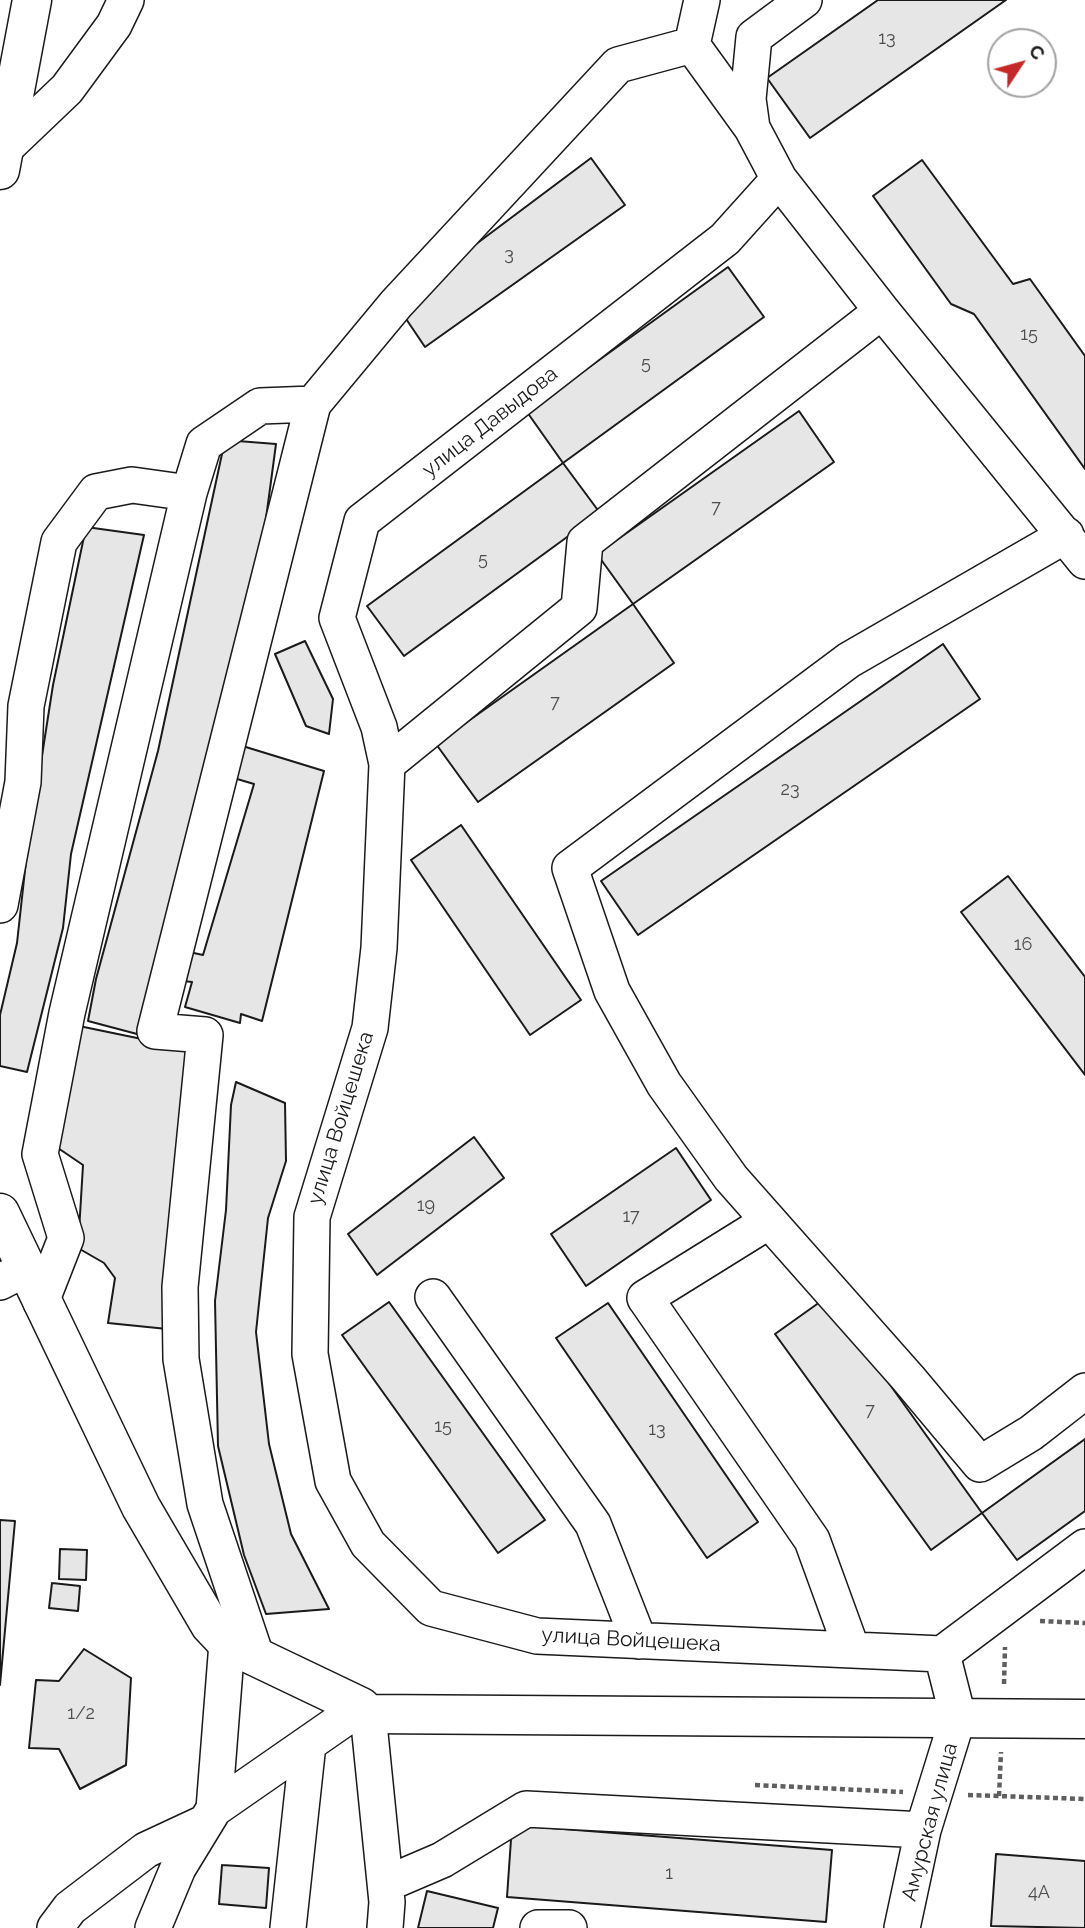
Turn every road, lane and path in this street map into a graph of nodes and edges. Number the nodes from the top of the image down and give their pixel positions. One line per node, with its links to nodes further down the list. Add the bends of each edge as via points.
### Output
1 (32, 0): 7 (main road)
2 (126, 0): 7 (street, via 114,25 67,89)
3 (702, 0): 5 (street)
4 (804, 0): 6 (street, via 754,37 748,99)
5 (692, 45): 6 (street); 10 (street, via 618,65 396,304)
6 (752, 128): 8 (street)
7 (2, 160)
8 (779, 179): 9 (street); 13 (street, улица Давыдова, via 724,239 362,521 337,618)
9 (882, 311): 12 (street); 14 (street, via 585,542 579,608)
10 (313, 404): 11 (street, via 260,406 204,444); 23 (street, via 155,1031 205,1035 180,1287 181,1359 205,1504)
11 (189, 494): 15 (street, via 132,485 96,492 58,542 26,706 23,782); 18 (street, via 66,1013 40,1154 66,1238)
12 (1075, 548): 17 (street, via 849,660 570,868 612,990 664,1084)
13 (379, 727): 14 (street, улица Войцешека)
14 (387, 764): 22 (street, улица Войцешека, via 379,948 370,1028 312,1217 310,1354 333,1481 368,1544 432,1608 537,1636)
15 (0, 905)
16 (0, 1213): 18 (main road)
17 (769, 1221): 20 (street, via 980,1464 1031,1433); 24 (street, via 645,1298 812,1539)
18 (22, 1284): 23 (main road, via 192,1598)
19 (433, 1297): 22 (street, via 593,1524)
20 (1085, 1391)
21 (1085, 1547): 25 (street)
22 (639, 1641): 24 (street, улица Войцешека)
23 (241, 1650): 26 (main road); 30 (street)
24 (852, 1650): 25 (street, улица Войцешека)
25 (942, 1654): 27 (street)
26 (365, 1711): 27 (main road); 29 (street); 32 (street)
27 (958, 1717): 28 (main road); 31 (street, Амурская улица)
28 (1085, 1719)
29 (307, 1744): 30 (street); 35 (street)
30 (209, 1816): 33 (street, via 146,1850 70,1908); 34 (street, via 178,1868)
31 (923, 1830): 32 (street, via 526,1809 443,1860); 39 (street, Амурская улица)
32 (386, 1884): 36 (street)
33 (55, 1928)
34 (153, 1928)
35 (288, 1928)
36 (385, 1928)
37 (538, 1928): 38 (street)
38 (569, 1928)
39 (902, 1928)

